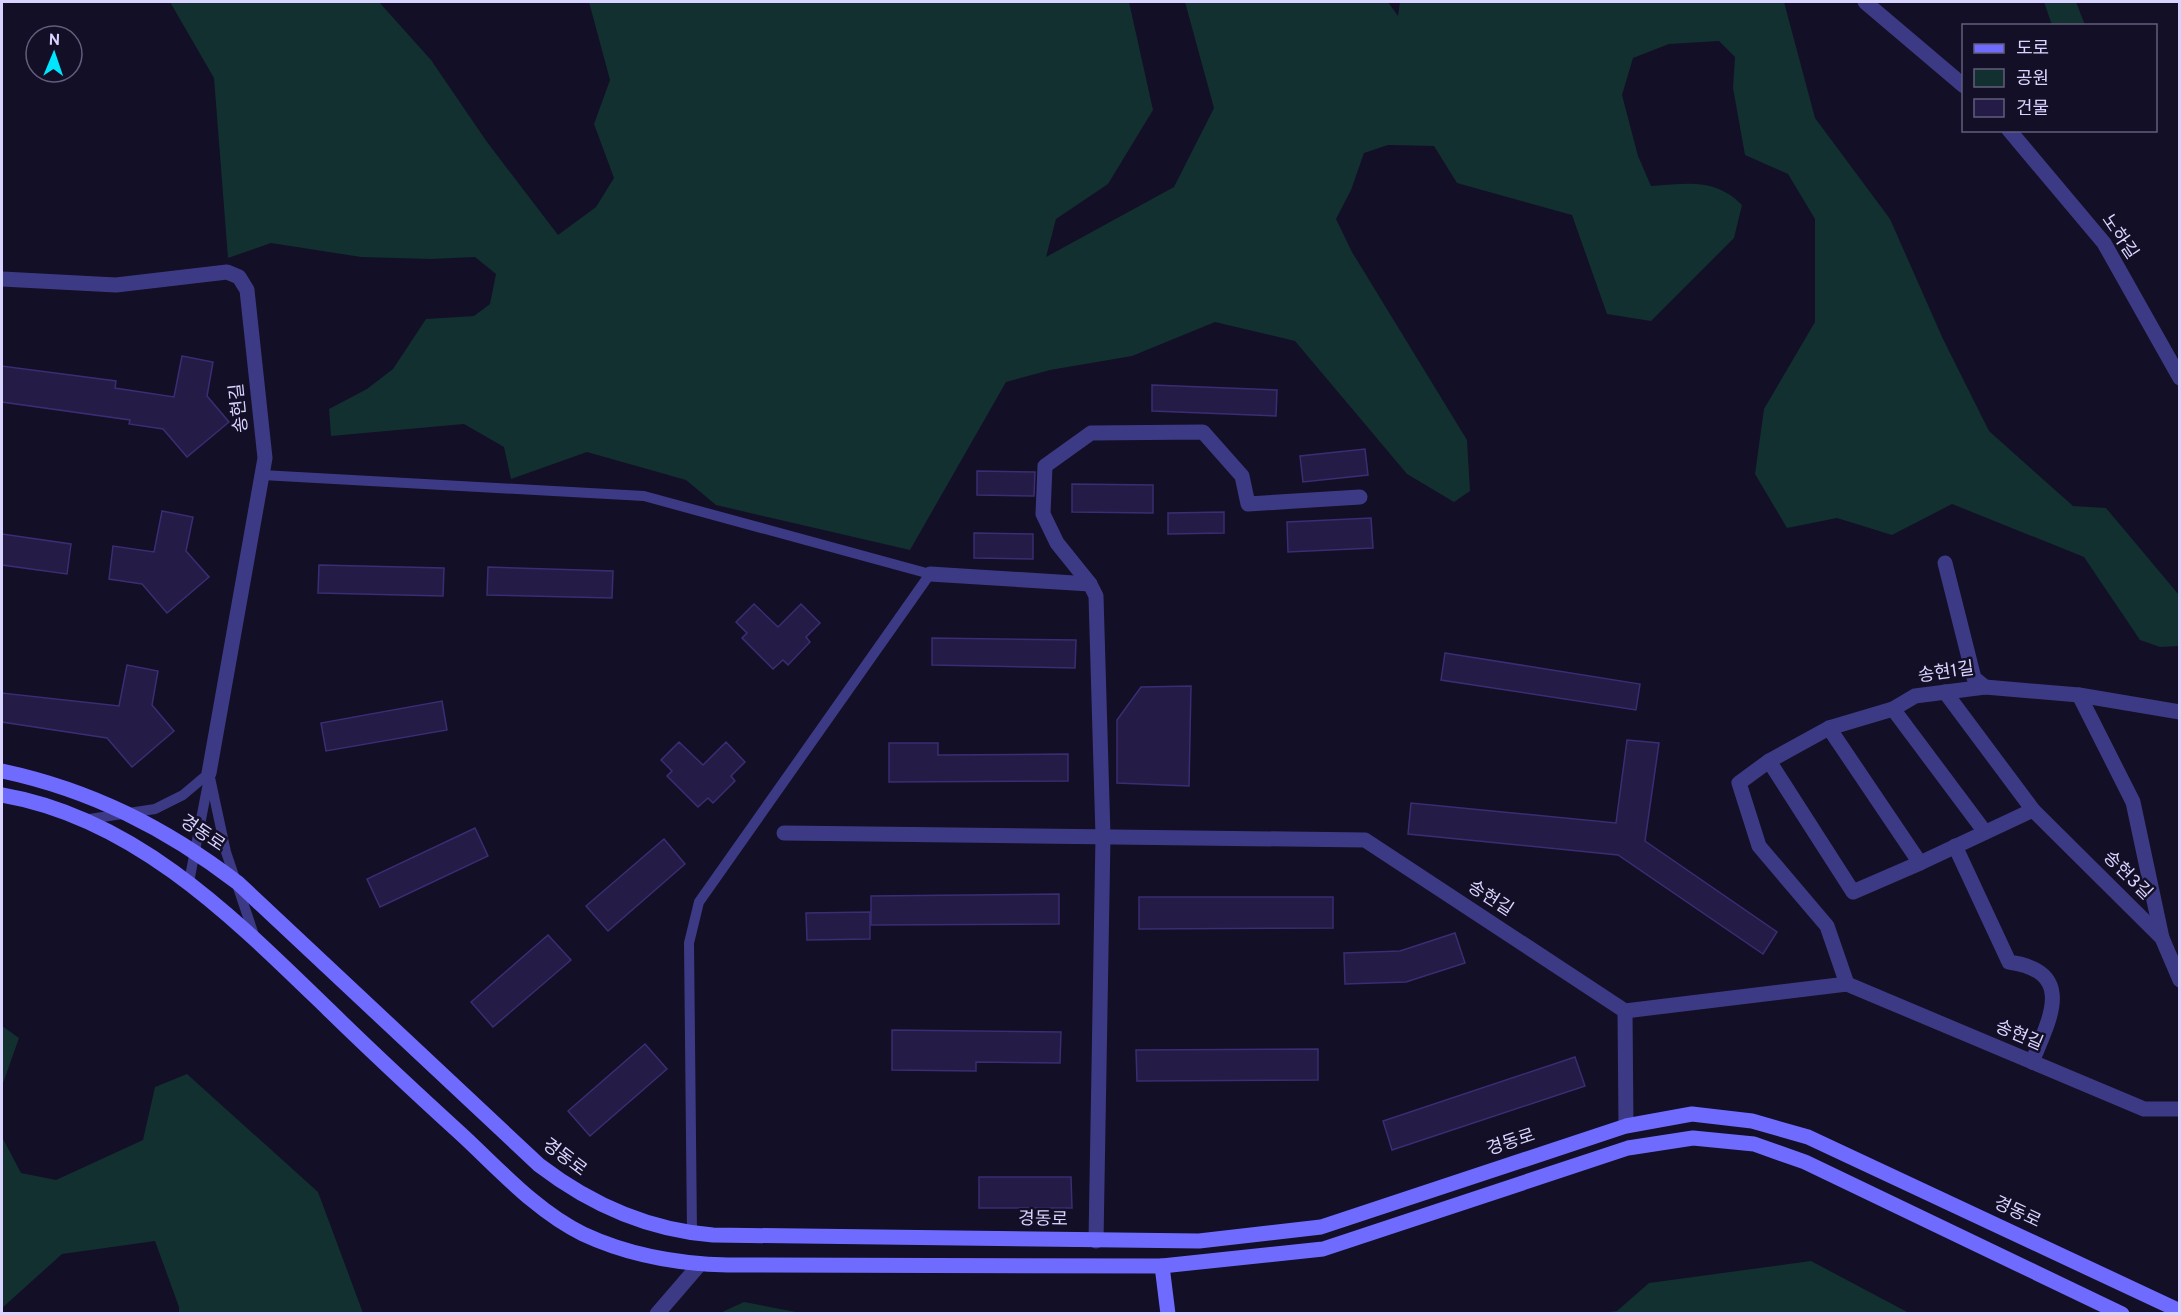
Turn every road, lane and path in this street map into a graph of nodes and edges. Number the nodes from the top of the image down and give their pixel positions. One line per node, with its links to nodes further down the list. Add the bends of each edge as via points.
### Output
1 (1865, 2): 2 (street)
2 (1962, 84)
3 (2010, 132): 5 (street, 노하길, via 2103,243)
4 (2, 279): 6 (street, 송현길, via 116,285 216,272 239,276 247,290 265,459)
5 (2180, 378)
6 (262, 475): 9 (lane, via 644,496); 19 (street, 송현길)
7 (1360, 497): 10 (street, via 1248,504 1242,476 1203,432 1091,433 1045,466 1043,514 1057,543)
8 (1945, 563): 11 (street, via 1974,678)
9 (930, 574): 10 (street); 40 (lane, via 699,902 689,943)
10 (1090, 584): 26 (street, via 1096,596)
11 (1984, 687): 12 (street, 송현1길); 13 (street, 송현1길)
12 (1945, 692): 14 (street, 송현1길, via 1915,696); 21 (street, 송현3길)
13 (2079, 695): 15 (street, 송현1길); 33 (street, via 2133,802)
14 (1893, 709): 16 (street, 송현1길); 24 (street)
15 (2180, 712)
16 (1830, 728): 17 (street, 송현1길); 29 (street)
17 (1769, 761): 29 (street, via 1853,892); 35 (street, 송현1길, via 1739,783 1759,846 1827,926)
18 (2, 771): 22 (street, 경동로)
19 (209, 773): 22 (lane, via 183,795 155,809); 28 (lane); 31 (lane, via 218,823)
20 (2, 795): 23 (street)
21 (2033, 810): 24 (street); 33 (street, 송현3길)
22 (130, 813): 23 (lane); 28 (street, 경동로)
23 (82, 820): 30 (street, via 148,854)
24 (1985, 832): 27 (street)
25 (783, 833): 26 (street, 송현길)
26 (1103, 836): 36 (street, 송현길, via 1365,840); 41 (street)
27 (1955, 846): 29 (street); 37 (street, via 2009,962 2031,965 2052,987 2054,1008)
28 (195, 851): 30 (lane); 31 (street, 경동로)
29 (1920, 863)
30 (189, 882): 32 (street)
31 (238, 883): 32 (lane); 40 (street, 경동로, via 539,1166 562,1183 627,1216)
32 (255, 938): 42 (street, via 535,1203 582,1233 608,1244 658,1258)
33 (2162, 938): 34 (street, 송현3길)
34 (2180, 980)
35 (1847, 984): 36 (street, 송현길); 37 (street, 송현길)
36 (1625, 1011): 39 (street)
37 (2032, 1062): 38 (street, 송현길, via 2144,1109)
38 (2180, 1109)
39 (1626, 1126): 41 (street, 경동로, via 1321,1227 1199,1241); 44 (street, 경동로, via 1692,1114 1752,1120 1808,1137)
40 (692, 1233): 41 (street, 경동로)
41 (1096, 1240)
42 (700, 1264): 43 (street); 45 (street)
43 (1162, 1266): 46 (street); 47 (street, via 1323,1249 1628,1148 1693,1138 1754,1144 1805,1162)
44 (2180, 1311)
45 (657, 1314)
46 (1168, 1314)
47 (2122, 1314)

